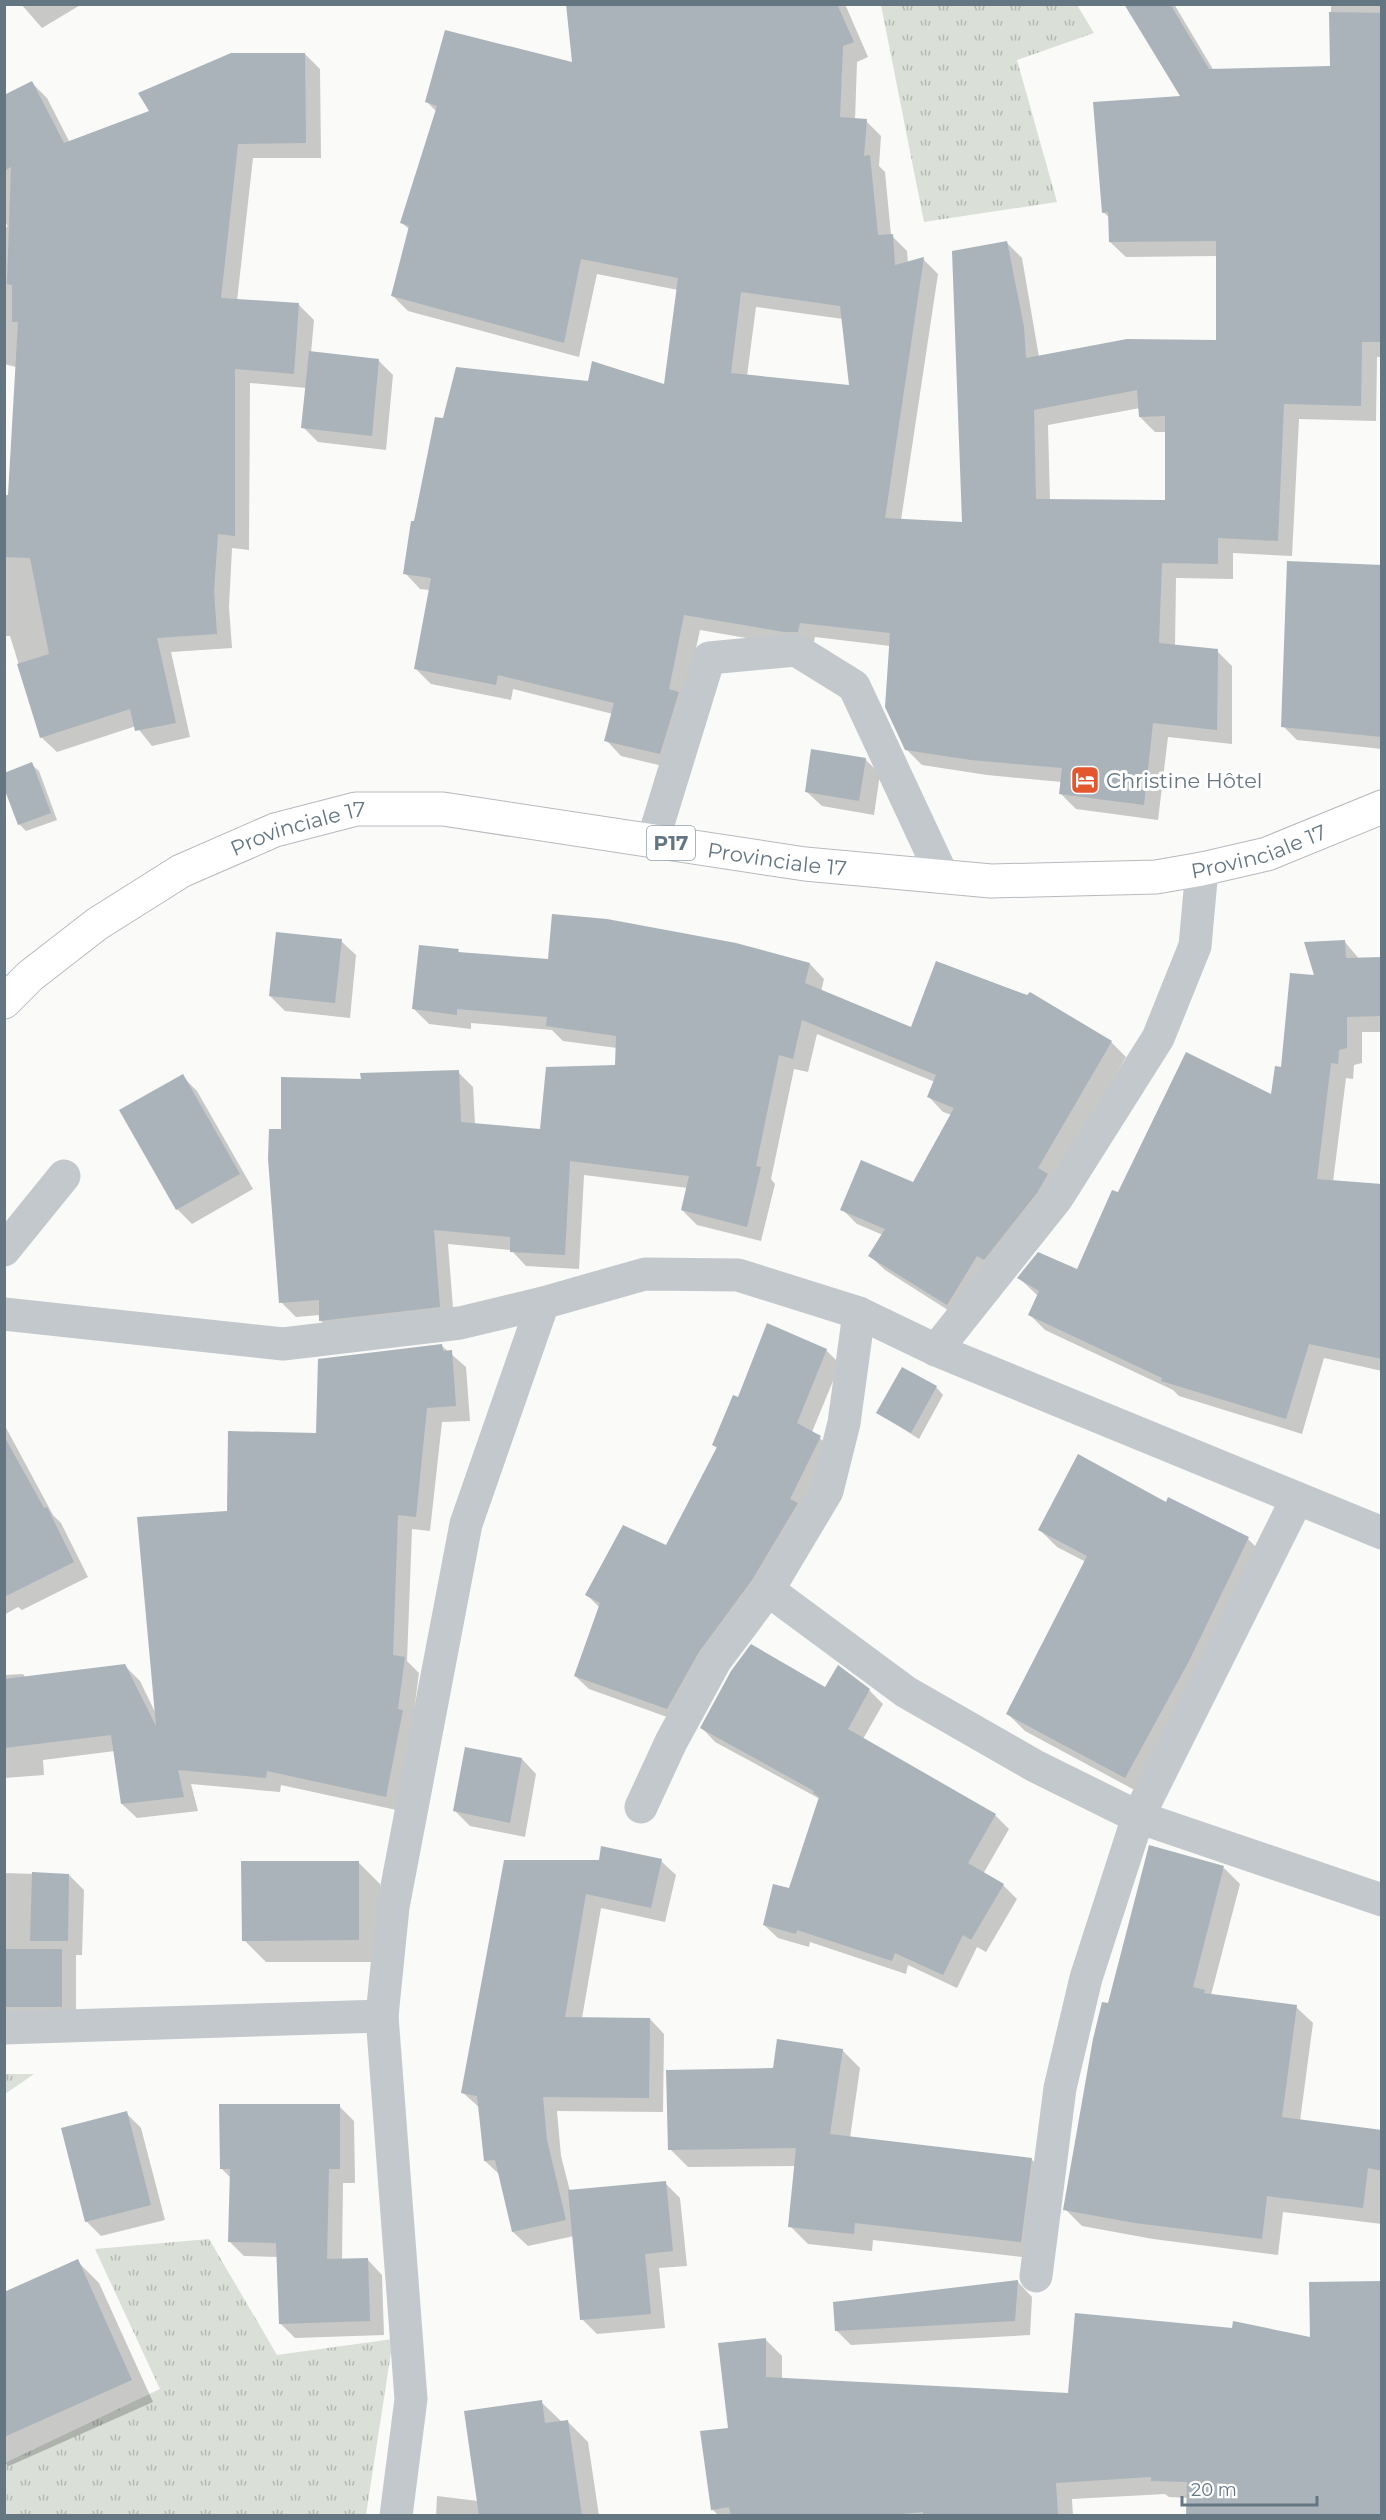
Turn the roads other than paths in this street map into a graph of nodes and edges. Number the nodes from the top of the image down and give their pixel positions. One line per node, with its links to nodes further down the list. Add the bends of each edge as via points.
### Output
1 (1382, 807): 3 (main road, Provinciale 17 / P17, via 1267,854)
2 (653, 840): 4 (main road, Provinciale 17 / P17, via 805,864); 4 (street, via 709,658 796,650 854,686); 5 (main road, Provinciale 17 / P17, via 443,809 356,809 276,830 181,871 97,924 30,976)
3 (1202, 869): 4 (main road, Provinciale 17 / P17, via 1156,877 991,881); 11 (street, via 1195,946 1158,1038 1057,1198)
4 (943, 877)
5 (4, 1002)
6 (64, 1176): 7 (street)
7 (4, 1250)
8 (543, 1303): 9 (street, via 645,1274 738,1275); 10 (street, via 460,1323 284,1344); 18 (street, via 466,1524 393,1907)
9 (860, 1313): 11 (street); 14 (street, via 844,1423 827,1491)
10 (4, 1314)
11 (936, 1350): 12 (street)
12 (1297, 1499): 13 (street); 16 (street)
13 (1382, 1533)
14 (768, 1590): 15 (street, via 715,1661 670,1742); 16 (street, via 906,1692 1035,1766)
15 (641, 1807)
16 (1138, 1817): 17 (street); 20 (street, via 1086,1978 1060,2088)
17 (1382, 1900)
18 (382, 2016): 19 (street); 21 (street, via 411,2399)
19 (4, 2028)
20 (1036, 2276)
21 (396, 2516)

